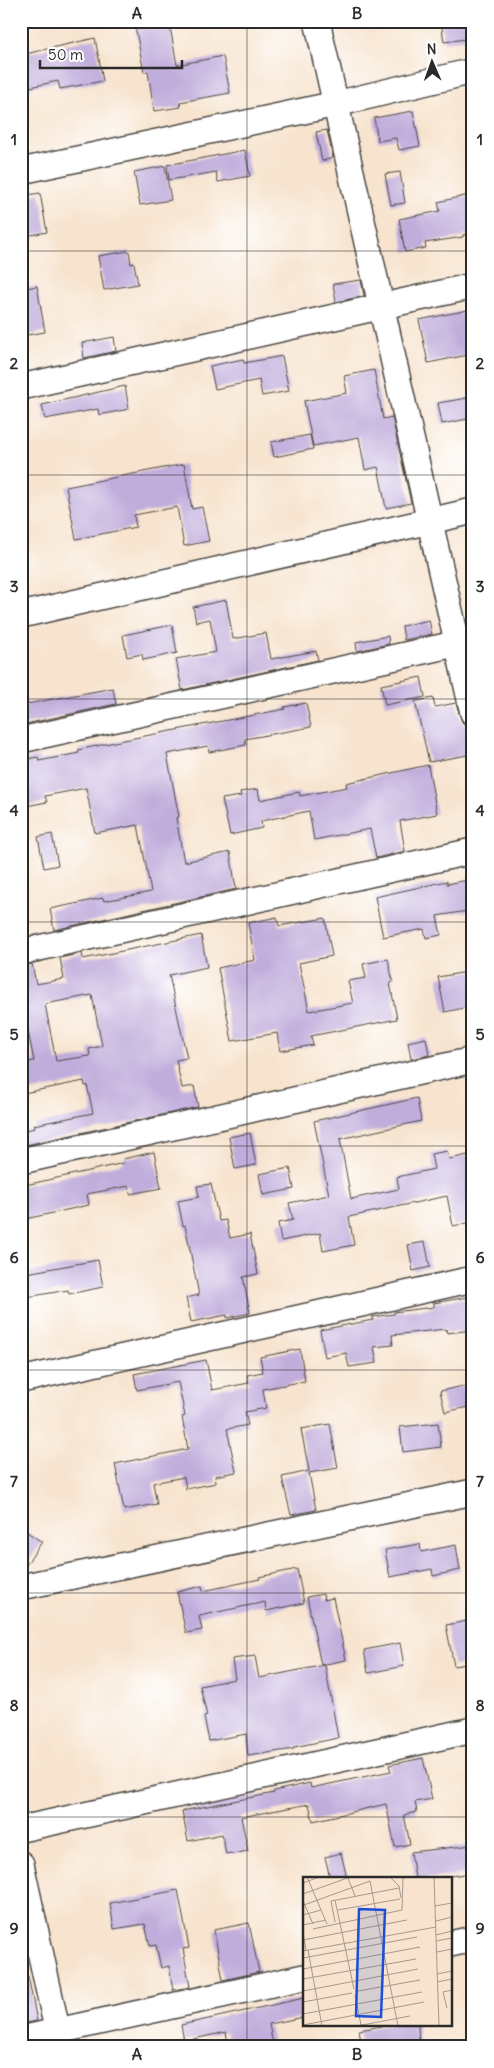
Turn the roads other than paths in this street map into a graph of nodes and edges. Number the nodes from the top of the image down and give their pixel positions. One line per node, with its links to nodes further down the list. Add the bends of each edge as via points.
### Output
1 (317, 21): 3 (street)
2 (473, 71): 3 (street)
3 (336, 104): 4 (street); 6 (street)
4 (21, 171)
5 (473, 286): 6 (street)
6 (381, 306): 7 (street); 9 (street)
7 (21, 388)
8 (473, 510): 9 (street)
9 (429, 520): 10 (street); 11 (street)
10 (21, 615)
11 (465, 641): 12 (street); 13 (street)
12 (473, 713)
13 (21, 740)
14 (473, 851): 15 (street)
15 (21, 952)
16 (473, 1060): 17 (street)
17 (21, 1161)
18 (473, 1280): 19 (street)
19 (21, 1380)
20 (473, 1492): 21 (street)
21 (21, 1587): 22 (street)
22 (21, 1607)
23 (473, 1730): 24 (street)
24 (21, 1830)
25 (21, 1864): 30 (street)
26 (473, 1939): 27 (street)
27 (452, 1944)
28 (303, 1977): 30 (street)
29 (21, 2039): 30 (street)
30 (59, 2039)

